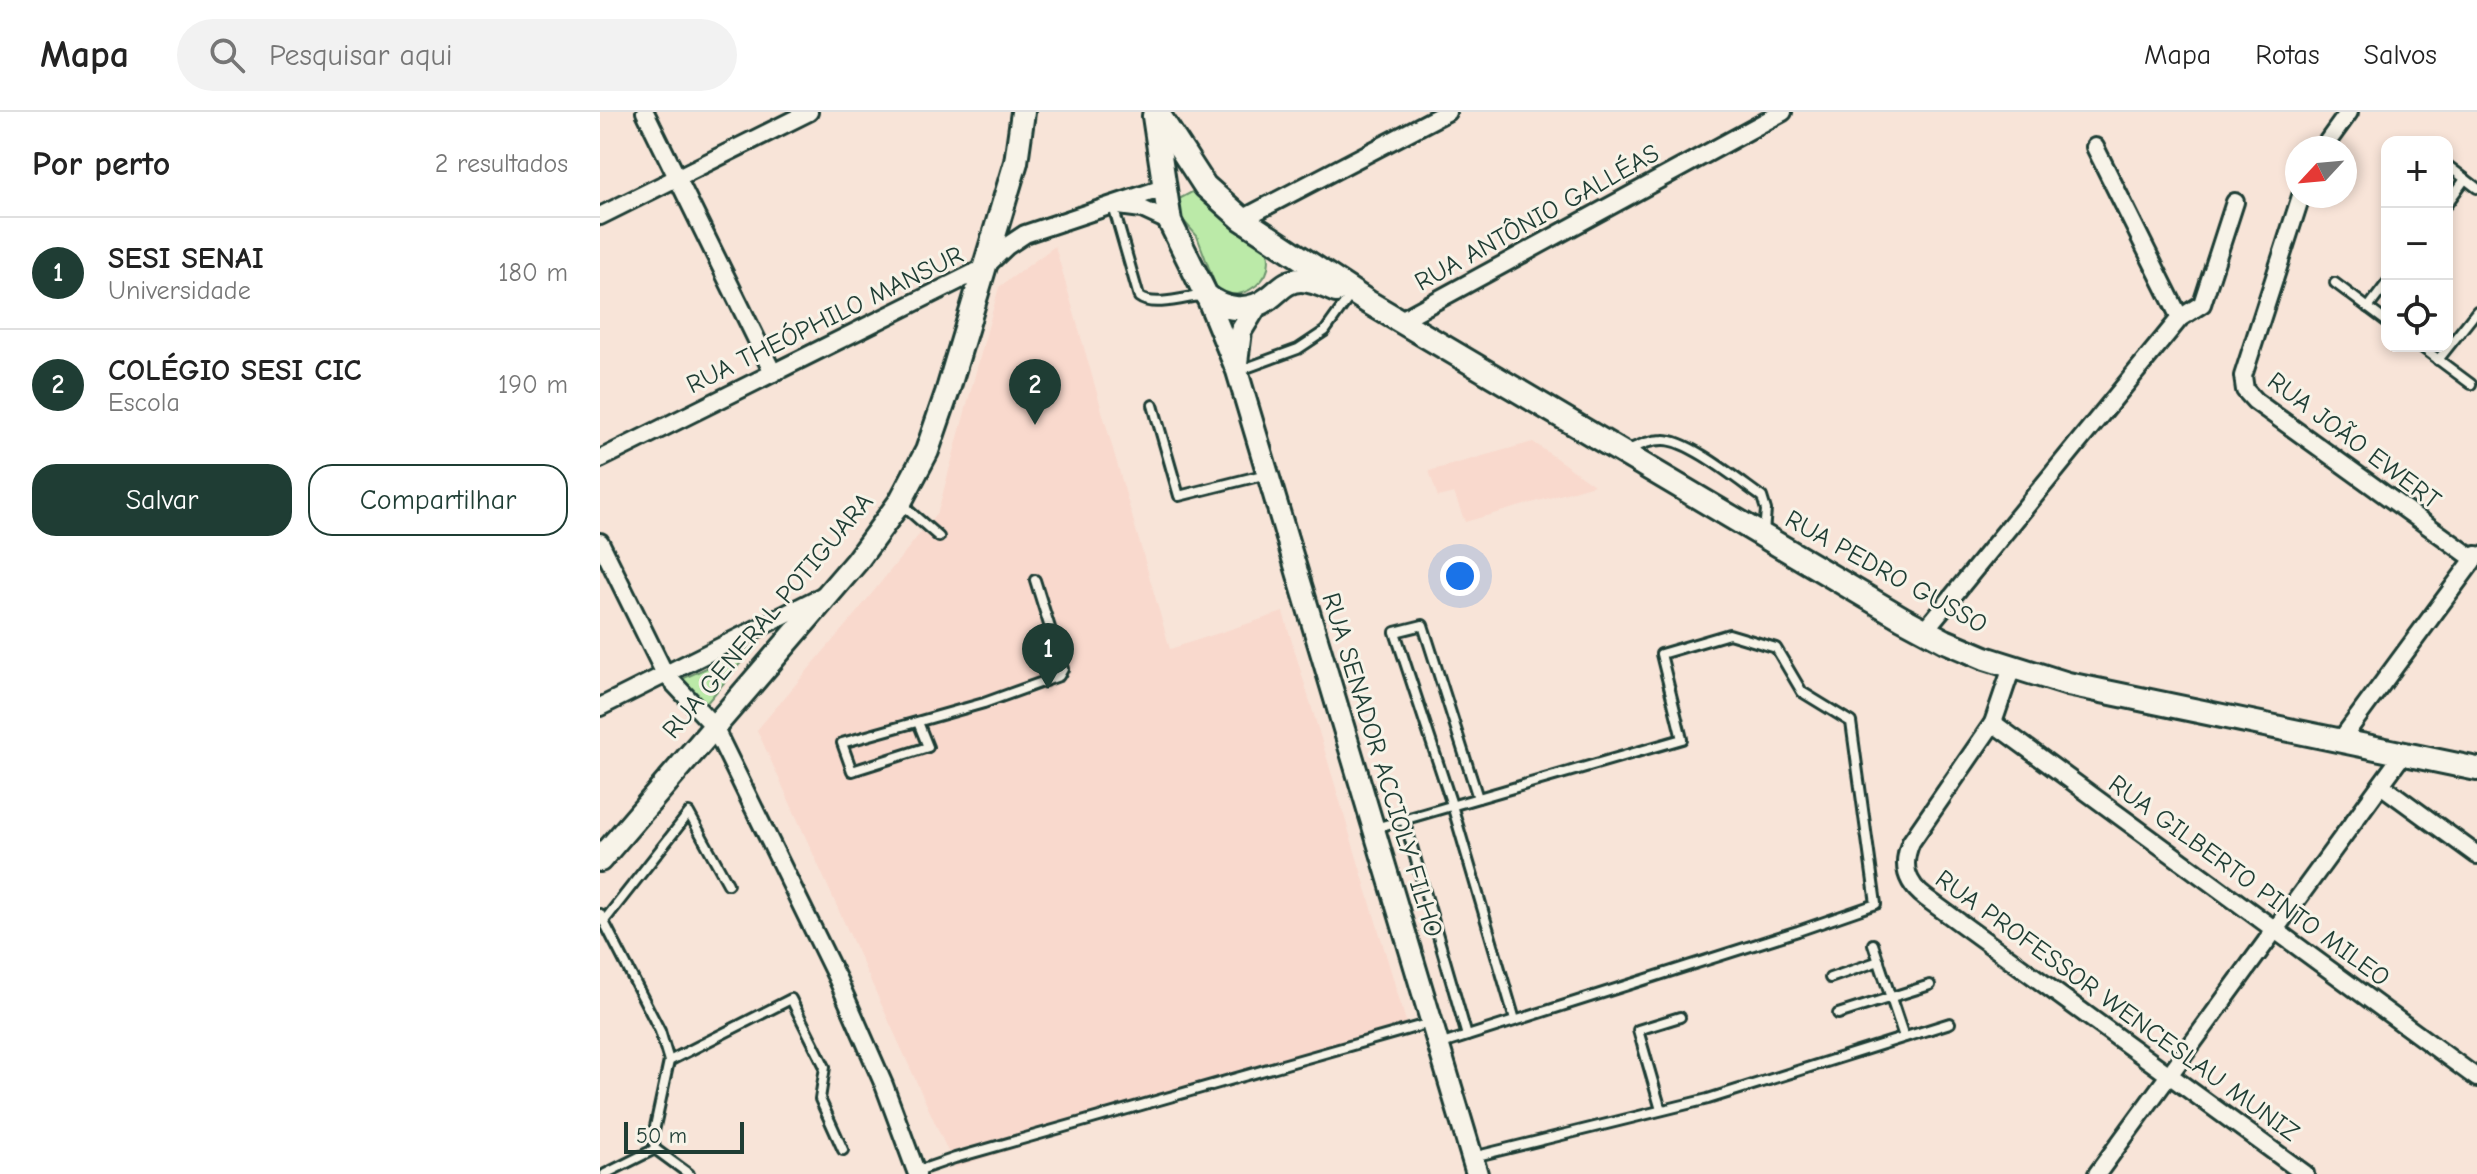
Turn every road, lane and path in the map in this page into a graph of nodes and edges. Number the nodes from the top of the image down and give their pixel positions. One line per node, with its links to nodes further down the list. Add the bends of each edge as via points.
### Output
1 (645, 112): 12 (street)
2 (809, 112): 12 (street)
3 (1023, 112): 24 (main road, RUA GENERAL POTIGUARA, via 1016,162)
4 (1155, 112): 11 (main road, RUA PEDRO GUSSO); 14 (main road, RUA PEDRO GUSSO)
5 (1447, 112): 21 (street)
6 (1783, 112): 35 (street, RUA ANTÔNIO GALLÉAS)
7 (2349, 112): 8 (street)
8 (2332, 136)
9 (2095, 147): 33 (street)
10 (2453, 170): 13 (lane)
11 (1198, 175): 14 (main road, via 1179,175); 21 (main road, RUA PEDRO GUSSO)
12 (677, 177): 20 (street); 39 (street)
13 (2465, 179): 15 (lane); 16 (lane)
14 (1166, 187): 18 (street, RUA THEÓPHILO MANSUR); 22 (main road, RUA PEDRO GUSSO)
15 (2477, 188)
16 (2453, 196)
17 (2235, 202): 33 (street, via 2202,304)
18 (1113, 206): 22 (street, RUA THEÓPHILO MANSUR, via 1142,209); 24 (street, RUA THEÓPHILO MANSUR, via 1025,234); 28 (lane, via 1139,297 1157,302)
19 (2297, 208): 49 (street, RUA JOÃO EWERT, via 2243,376 2245,390)
20 (600, 216)
21 (1242, 219): 23 (main road, RUA PEDRO GUSSO)
22 (1170, 222): 28 (main road, RUA PEDRO GUSSO)
23 (1287, 249): 26 (main road, via 1288,268); 29 (main road, RUA PEDRO GUSSO)
24 (984, 268): 39 (street, RUA THEÓPHILO MANSUR); 45 (main road, RUA GENERAL POTIGUARA, via 932,437)
25 (2335, 283): 31 (lane)
26 (1278, 290): 29 (main road, RUA PEDRO GUSSO, via 1301,280); 30 (main road, RUA PEDRO GUSSO)
27 (2381, 291): 31 (lane)
28 (1206, 295): 30 (main road, via 1234,309); 38 (street, RUA SENADOR ACCIOLY FILHO)
29 (1359, 299): 35 (main road, RUA PEDRO GUSSO); 38 (lane, via 1298,349)
30 (1257, 305): 38 (street, RUA SENADOR ACCIOLY FILHO, via 1241,331)
31 (2368, 308): 34 (lane)
32 (2477, 311): 37 (lane)
33 (2180, 318): 52 (street)
34 (2381, 318)
35 (1399, 321): 42 (main road, RUA PEDRO GUSSO)
36 (2428, 352): 37 (lane)
37 (2438, 360): 40 (lane)
38 (1237, 371): 44 (street, RUA SENADOR ACCIOLY FILHO)
39 (773, 373): 43 (street, RUA THEÓPHILO MANSUR)
40 (2471, 384)
41 (1153, 405): 44 (lane, via 1179,496)
42 (1623, 453): 46 (main road, RUA PEDRO GUSSO); 46 (lane, via 1666,439 1687,446 1762,497)
43 (600, 459)
44 (1267, 474): 66 (street, RUA SENADOR ACCIOLY FILHO)
45 (900, 502): 47 (lane); 51 (main road, RUA GENERAL POTIGUARA)
46 (1764, 536): 52 (main road, RUA PEDRO GUSSO)
47 (939, 537)
48 (600, 542): 54 (street)
49 (2476, 557): 59 (street)
50 (1035, 580): 56 (lane, via 1063,669 1059,676)
51 (830, 593): 54 (street); 58 (main road, RUA GENERAL POTIGUARA)
52 (1925, 630): 53 (main road, RUA PEDRO GUSSO)
53 (2012, 667): 57 (street); 59 (main road, RUA PEDRO GUSSO)
54 (665, 674): 55 (street); 58 (street)
55 (600, 707)
56 (918, 722): 56 (lane, via 842,743 852,771 928,747)
57 (1993, 723): 71 (street, RUA GILBERTO PINTO MILEO); 86 (street, RUA PROFESSOR WENCESLAU MUNIZ, via 1911,842 1905,862 1910,883)
58 (713, 725): 68 (main road, RUA GENERAL POTIGUARA); 92 (street, via 845,993)
59 (2340, 741): 60 (main road, RUA PEDRO GUSSO)
60 (2403, 754): 61 (main road, RUA PEDRO GUSSO); 62 (street)
61 (2477, 769)
62 (2381, 785): 67 (street); 71 (street)
63 (1478, 798): 64 (lane); 64 (lane, via 1423,625 1395,632); 79 (lane, via 1682,739 1661,654 1729,634 1776,648 1802,692 1851,722 1876,904)
64 (1452, 805): 65 (lane); 79 (lane)
65 (1404, 819): 66 (lane); 82 (lane)
66 (1373, 828): 80 (street, RUA SENADOR ACCIOLY FILHO)
67 (2477, 855)
68 (600, 860)
69 (728, 884): 70 (lane, via 689,813)
70 (602, 918): 85 (lane, via 660,1031)
71 (2275, 930): 86 (street); 87 (street, RUA GILBERTO PINTO MILEO)
72 (1873, 944): 73 (lane)
73 (1879, 961): 74 (lane); 76 (lane)
74 (1830, 978)
75 (1930, 985): 76 (lane)
76 (1890, 998): 77 (lane); 83 (lane)
77 (1838, 1014)
78 (1680, 1017): 88 (lane, via 1638,1030)
79 (1515, 1020): 82 (lane)
80 (1432, 1022): 84 (street, RUA SENADOR ACCIOLY FILHO); 92 (lane)
81 (1950, 1023): 83 (lane)
82 (1467, 1036): 84 (lane)
83 (1904, 1037): 88 (lane)
84 (1439, 1046): 91 (street, RUA SENADOR ACCIOLY FILHO)
85 (669, 1061): 89 (lane, via 653,1136); 90 (lane, via 791,999 825,1067 820,1099)
86 (2169, 1075): 95 (street); 96 (street, RUA PROFESSOR WENCESLAU MUNIZ)
87 (2477, 1078)
88 (1661, 1110): 91 (lane)
89 (655, 1149): 93 (lane); 94 (lane)
90 (843, 1150)
91 (1474, 1165)
92 (916, 1172)
93 (605, 1174)
94 (689, 1174)
95 (2097, 1174)
96 (2305, 1174)

